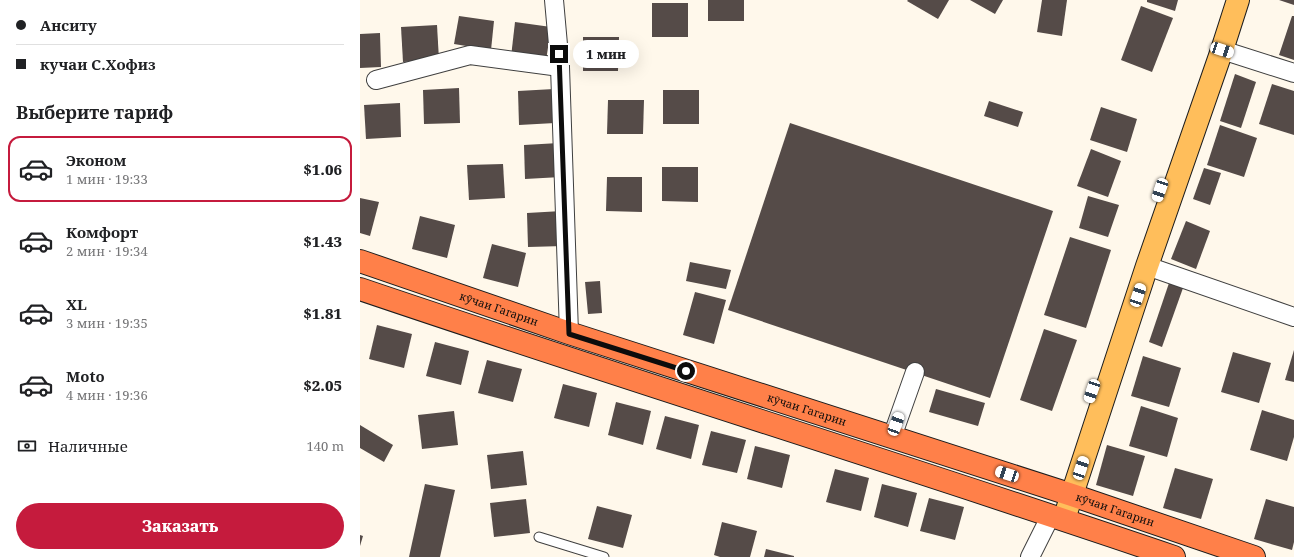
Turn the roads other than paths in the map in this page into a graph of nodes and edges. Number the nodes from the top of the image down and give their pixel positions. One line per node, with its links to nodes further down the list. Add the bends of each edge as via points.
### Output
1 (554, 0): 5 (street)
2 (1224, 0): 15 (main road)
3 (1238, 0): 4 (main road)
4 (1222, 50): 6 (street); 9 (main road)
5 (560, 67): 7 (street, via 470,55); 12 (street)
6 (1294, 73)
7 (376, 80)
8 (360, 261): 12 (highway, кӯчаи Гагарин)
9 (1147, 266): 11 (street); 15 (main road)
10 (360, 288): 16 (highway, via 536,348)
11 (1294, 317)
12 (569, 334): 14 (highway, кӯчаи Гагарин)
13 (915, 372): 14 (street)
14 (892, 437): 15 (highway, кӯчаи Гагарин)
15 (1065, 493): 16 (main road); 21 (highway, кӯчаи Гагарин)
16 (1057, 517): 19 (street); 20 (highway)
17 (540, 537): 18 (lane)
18 (604, 557)
19 (1030, 557)
20 (1174, 557)
21 (1254, 557)

